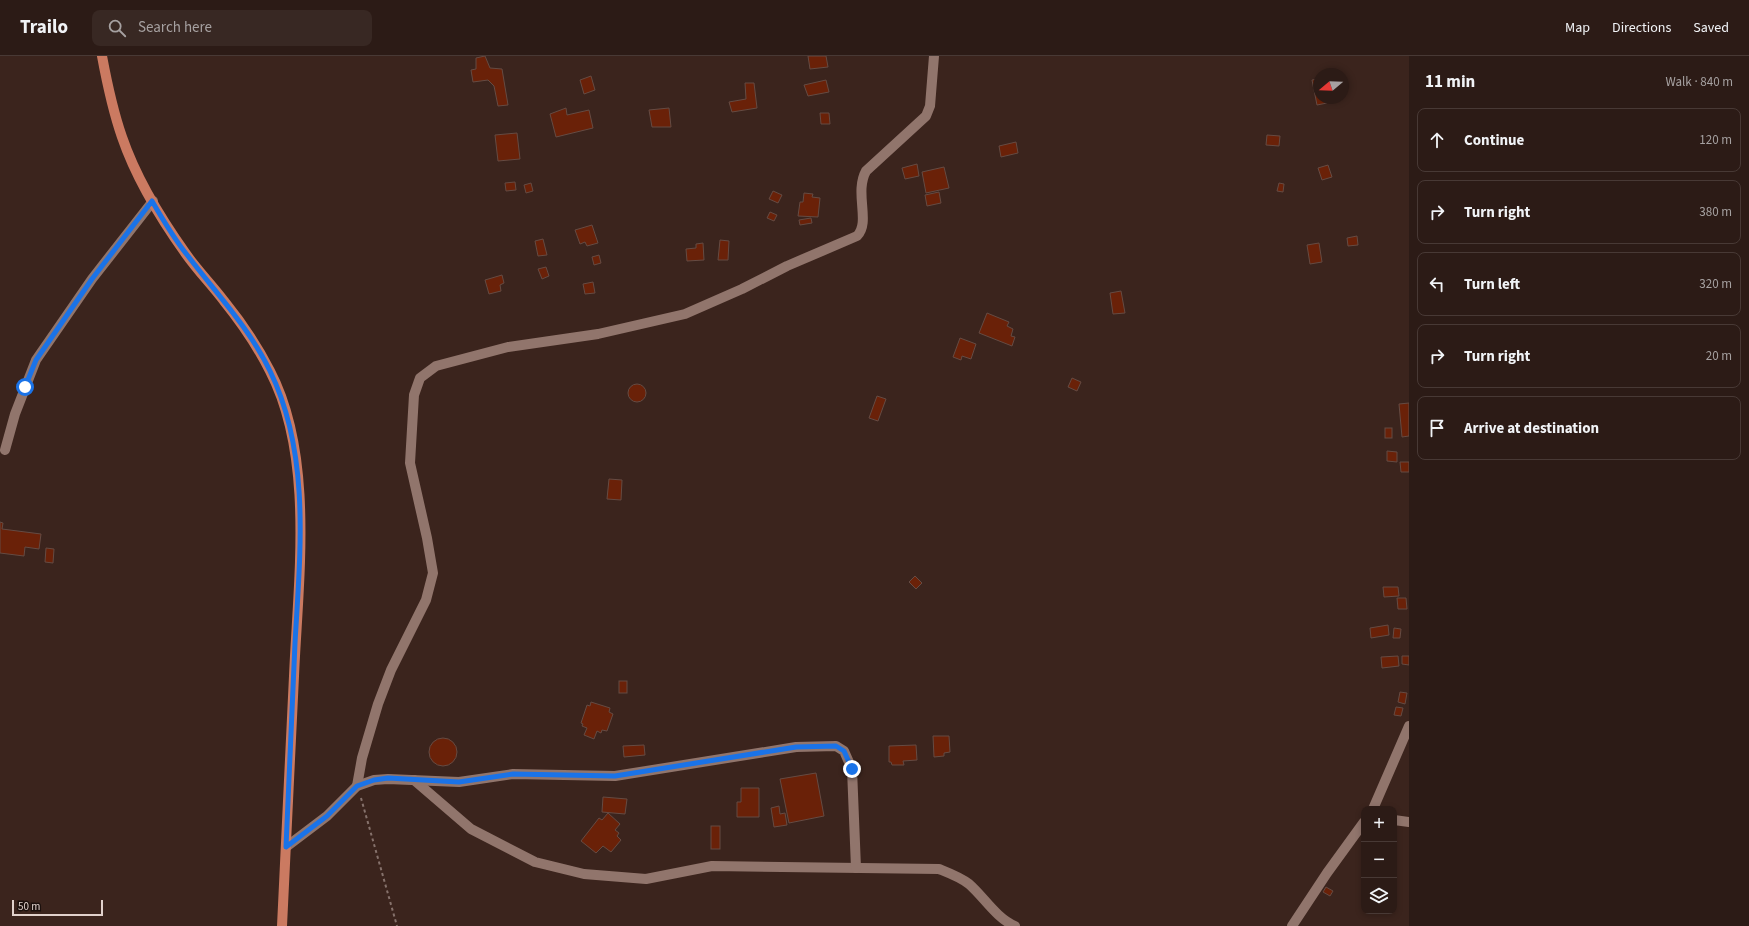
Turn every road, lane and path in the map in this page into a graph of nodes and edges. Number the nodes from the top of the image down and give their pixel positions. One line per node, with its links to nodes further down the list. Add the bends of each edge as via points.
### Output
1 (102, 56): 3 (main road, via 110,98 122,138)
2 (934, 56): 7 (street, via 930,106 926,116 866,171 862,178 863,227 857,236 685,314 598,334 508,347 436,366 420,378 414,395 410,463 428,538 433,573 426,600 378,704 362,758)
3 (152, 201): 4 (street, via 92,279 36,360 15,414); 12 (main road, via 187,255 226,303 270,371 285,407 295,452 300,510 299,574)
4 (5, 450)
5 (1409, 726): 8 (street)
6 (414, 780): 7 (street, via 388,778); 13 (street, via 471,828 535,862 584,874 646,879 712,866); 13 (street, via 459,782 513,774 615,776 796,747 836,746 844,751 852,769)
7 (357, 786): 12 (street, via 327,816); 15 (path)
8 (1374, 806)
9 (1397, 820): 10 (street)
10 (1409, 822)
11 (1361, 826): 17 (street)
12 (286, 847): 14 (main road)
13 (856, 868): 16 (street, via 939,869 954,874 969,884 988,905)
14 (282, 926)
15 (397, 926)
16 (1014, 926)
17 (1292, 926)

